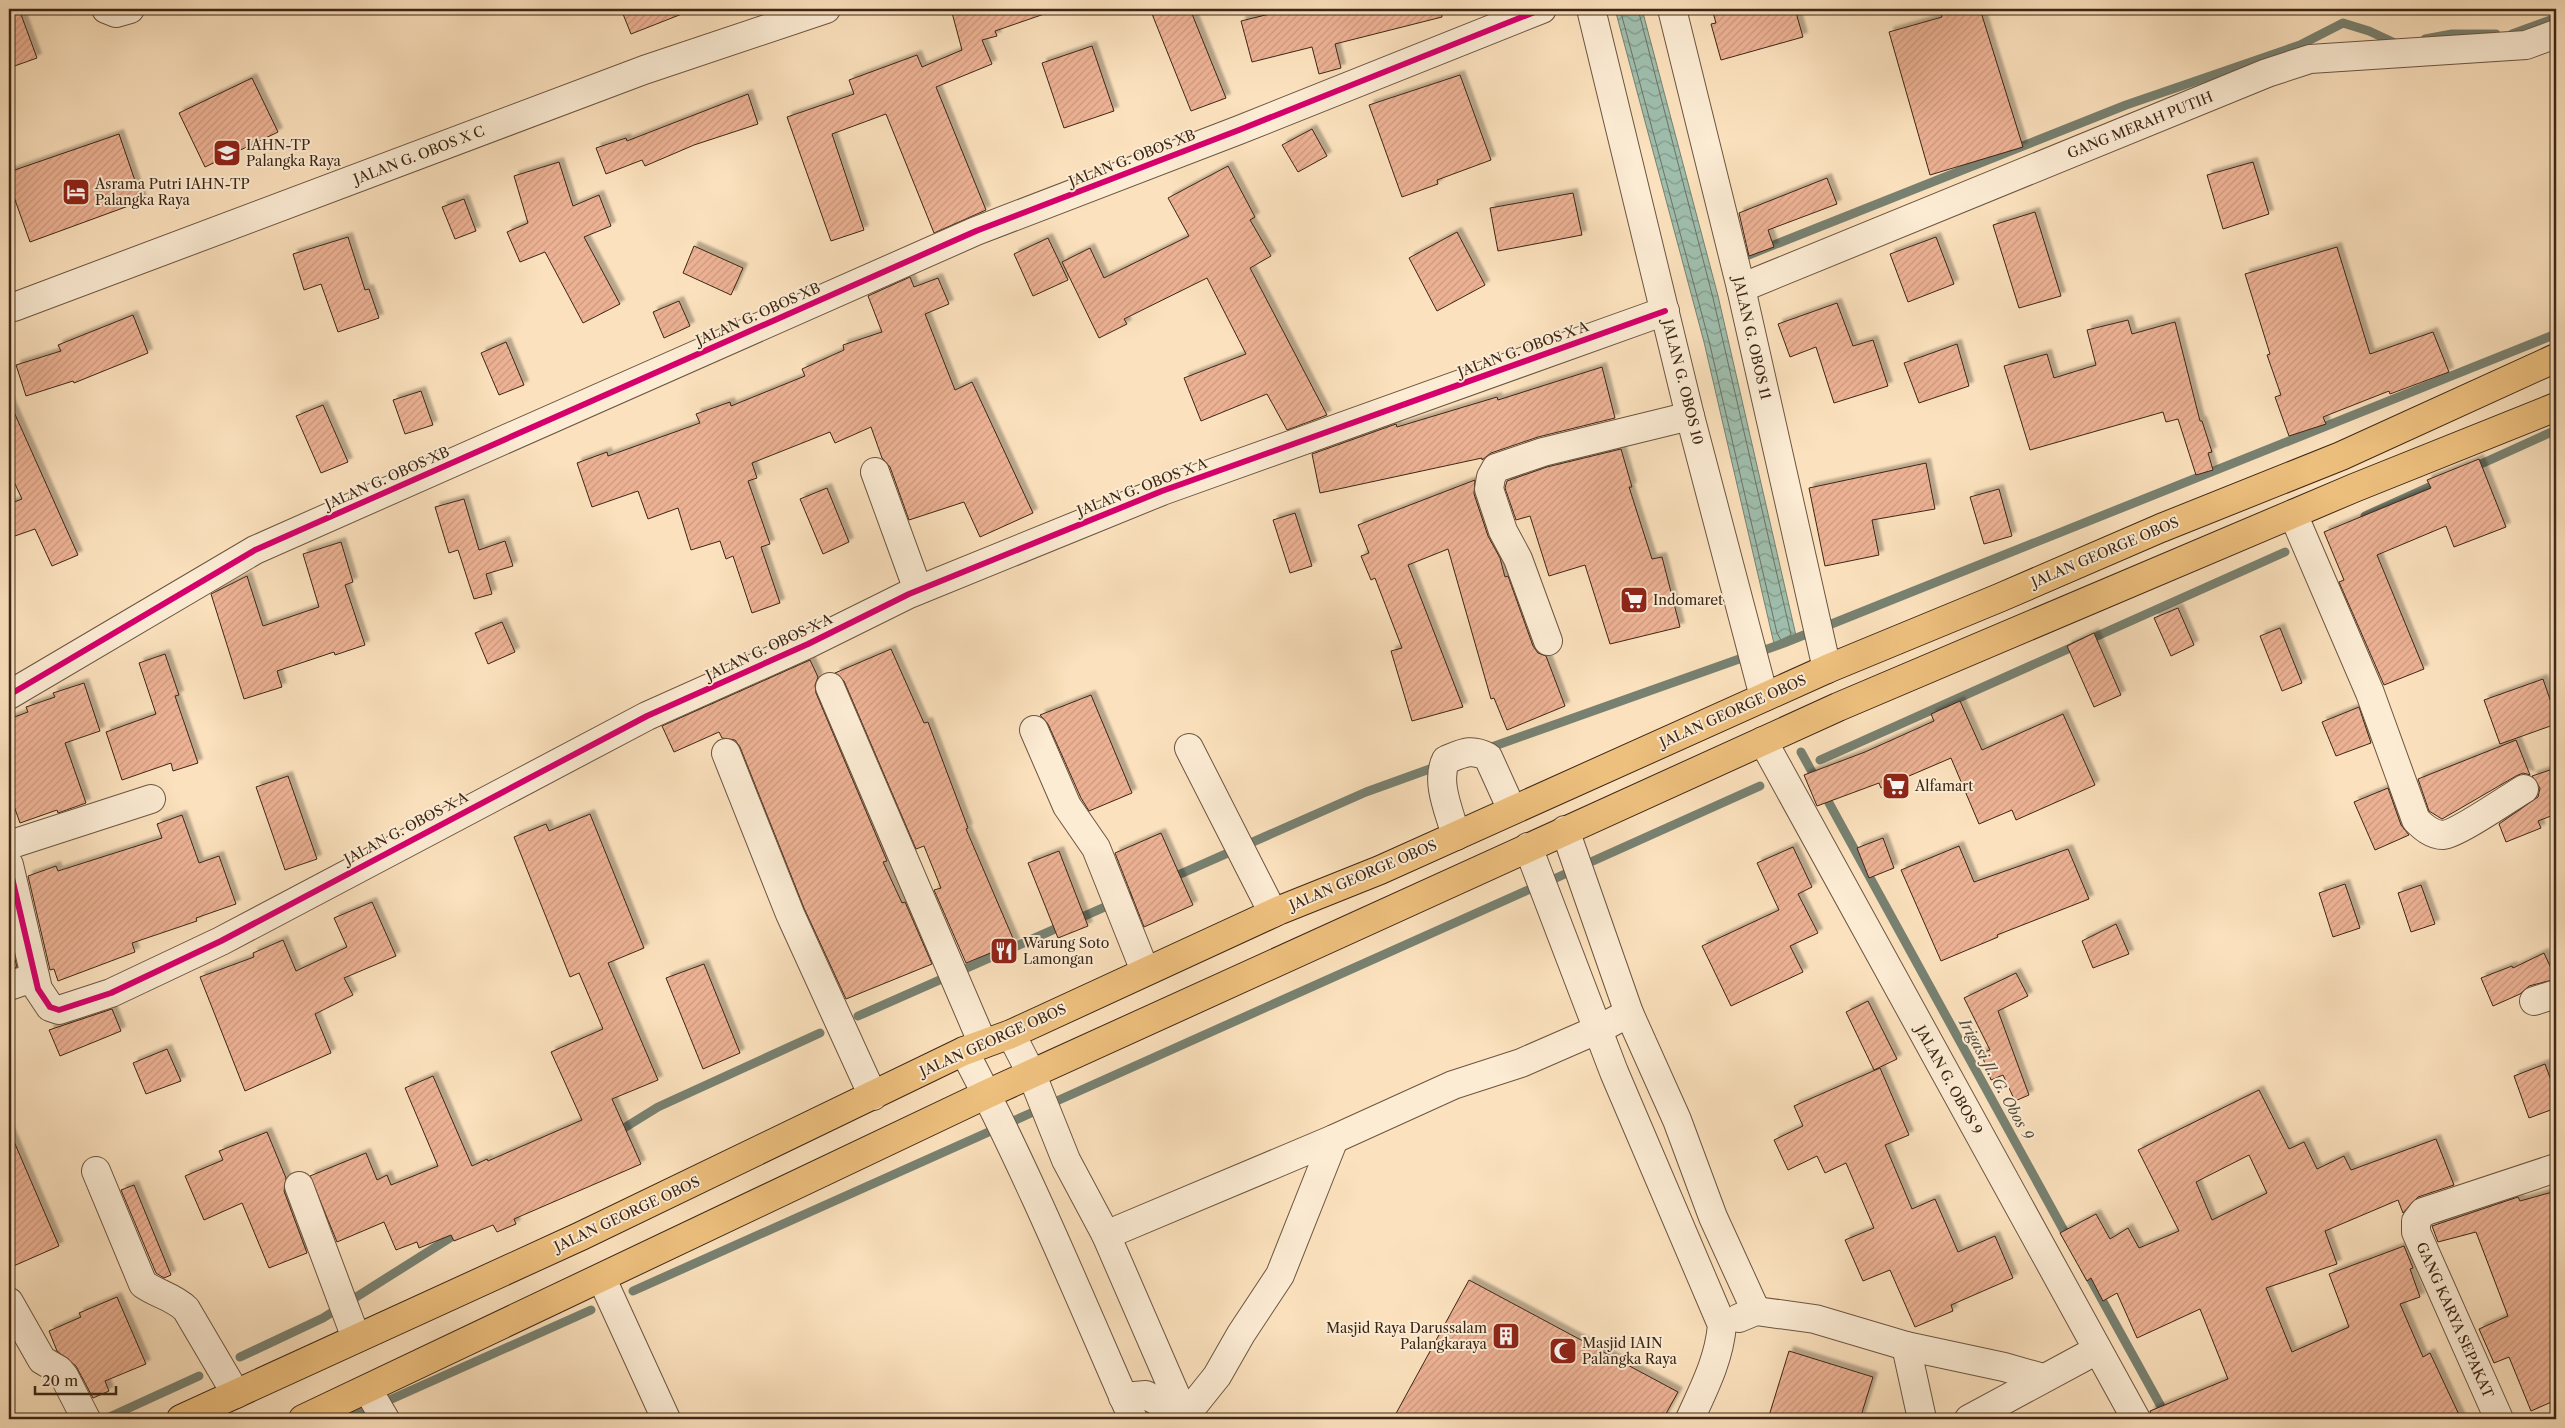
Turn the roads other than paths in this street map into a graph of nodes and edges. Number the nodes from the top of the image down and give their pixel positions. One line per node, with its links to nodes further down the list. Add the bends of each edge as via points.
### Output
1 (106, 9): 2 (street, via 116,13)
2 (130, 9)
3 (826, 9): 9 (street, JALAN G. OBOS X C, via 644,70)
4 (1542, 9): 22 (street, JALAN G. OBOS XB, via 976,231 255,550)
5 (1591, 9): 10 (street, JALAN G. OBOS 10)
6 (1672, 9): 8 (street, JALAN G. OBOS 11)
7 (2556, 34): 8 (street, GANG MERAH PUTIH, via 2526,45 2310,59 2268,73)
8 (1741, 288): 20 (street, JALAN G. OBOS 11)
9 (14, 307)
10 (1665, 311): 13 (street, JALAN G. OBOS 10); 18 (street, JALAN G. OBOS X A, via 1162,491)
11 (2556, 358): 14 (main road, JALAN GEORGE OBOS)
12 (2556, 407): 16 (main road)
13 (1690, 416): 19 (street, via 1543,452 1496,468 1490,489 1503,531 1518,559); 23 (street, JALAN G. OBOS 10)
14 (2341, 456): 16 (main road); 20 (main road, JALAN GEORGE OBOS, via 2161,528 1999,598)
15 (876, 472): 18 (street)
16 (2354, 488): 17 (main road)
17 (2293, 514): 25 (main road); 28 (street, via 2370,694 2416,820 2426,830 2443,835)
18 (918, 590): 38 (street, JALAN G. OBOS X A, via 808,644 647,716 221,941 111,993 60,1010 50,1008)
19 (1548, 641)
20 (1825, 658): 23 (main road, JALAN GEORGE OBOS)
21 (830, 687): 43 (street)
22 (9, 694)
23 (1764, 697): 30 (main road, JALAN GEORGE OBOS)
24 (1034, 730): 37 (street, via 1067,806 1096,848)
25 (1763, 741): 31 (main road); 58 (street, JALAN G. OBOS 9)
26 (1189, 748): 36 (street)
27 (726, 753): 46 (street, via 790,914)
28 (2524, 789)
29 (151, 799): 33 (street)
30 (1512, 810): 32 (main road, JALAN GEORGE OBOS); 32 (street, via 1488,757 1477,751 1446,760 1441,769 1442,782)
31 (1565, 830): 34 (main road); 40 (street)
32 (1456, 836): 36 (main road, JALAN GEORGE OBOS)
33 (9, 845)
34 (1528, 847): 41 (street); 44 (main road)
35 (9, 865): 38 (street, JALAN G. OBOS X A)
36 (1272, 913): 37 (main road, JALAN GEORGE OBOS)
37 (1146, 971): 42 (main road, JALAN GEORGE OBOS)
38 (35, 977): 39 (street)
39 (9, 986)
40 (1629, 1013): 41 (street); 54 (street)
41 (1599, 1029): 47 (street, via 1521,1063 1453,1085); 55 (street, via 1614,1072)
42 (1011, 1034): 43 (main road, JALAN GEORGE OBOS); 44 (street)
43 (973, 1047): 45 (street); 46 (main road, JALAN GEORGE OBOS)
44 (1032, 1075): 45 (main road); 51 (street, via 1066,1160)
45 (987, 1094): 52 (main road); 62 (street)
46 (873, 1096): 56 (main road, JALAN GEORGE OBOS, via 581,1236)
47 (1334, 1139): 51 (street); 63 (street, via 1280,1275 1217,1376)
48 (2556, 1168): 73 (street, GANG KARYA SEPAKAT, via 2423,1212 2416,1221 2416,1232)
49 (96, 1171): 61 (street, via 143,1284 179,1302 186,1309)
50 (299, 1186): 56 (street)
51 (1106, 1235): 63 (street)
52 (602, 1279): 60 (main road); 68 (street)
53 (9, 1302): 64 (street, via 42,1360 64,1376)
54 (1756, 1311): 55 (street); 57 (street, via 1815,1318)
55 (1722, 1325): 69 (street, via 1711,1373)
56 (356, 1338): 61 (main road, JALAN GEORGE OBOS)
57 (1906, 1346): 59 (street); 70 (street)
58 (2097, 1350): 59 (street); 72 (street, JALAN G. OBOS 9)
59 (2043, 1378): 71 (street)
60 (368, 1390): 66 (main road); 67 (street)
61 (236, 1394): 65 (main road, JALAN GEORGE OBOS)
62 (1128, 1408): 63 (street, via 1146,1395)
63 (1185, 1418)
64 (86, 1419)
65 (181, 1419)
66 (303, 1419)
67 (385, 1419)
68 (666, 1419)
69 (1690, 1419)
70 (1922, 1419)
71 (1969, 1419)
72 (2136, 1419)
73 (2499, 1419)

